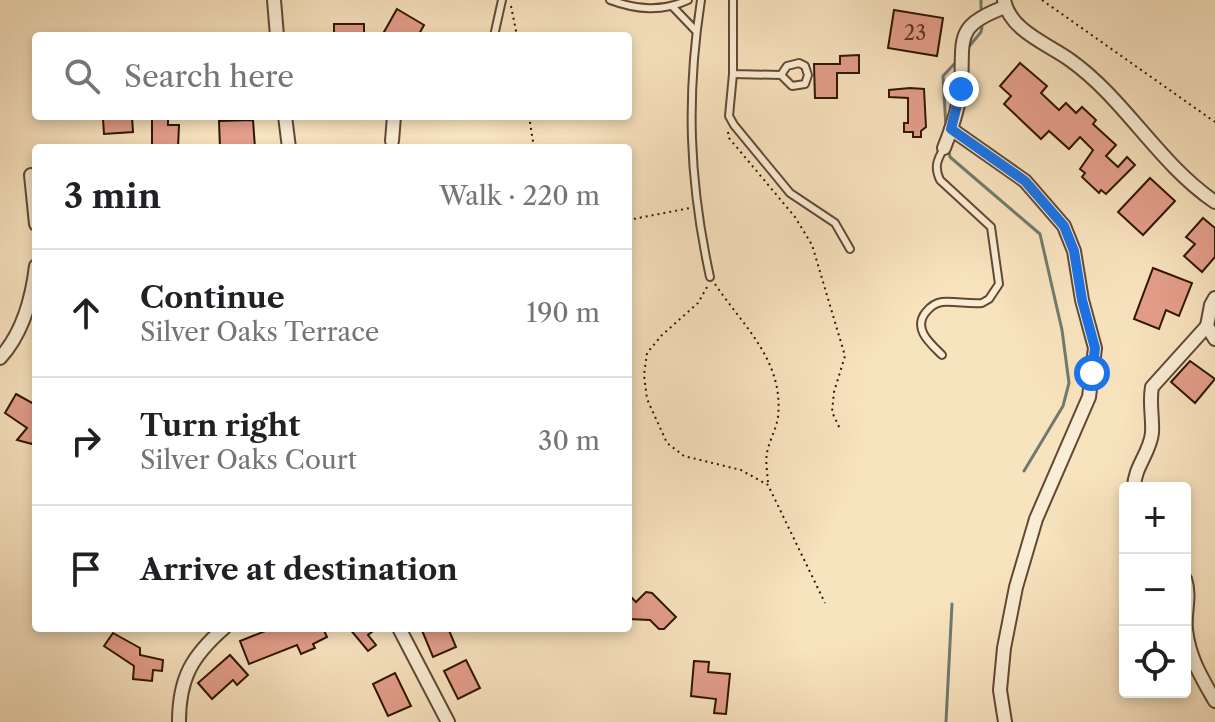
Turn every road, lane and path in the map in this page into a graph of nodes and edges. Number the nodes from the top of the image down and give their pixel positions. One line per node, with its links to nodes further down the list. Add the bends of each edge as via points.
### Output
1 (274, 0): 11 (street)
2 (505, 0): 12 (lane); 13 (path, via 513,10)
3 (610, 0): 9 (lane, via 631,8)
4 (688, 0): 9 (lane)
5 (701, 0): 10 (lane)
6 (733, 0): 14 (lane)
7 (1042, 0): 19 (path)
8 (1004, 3): 21 (street, via 965,32 961,89); 28 (street, via 1036,40 1093,78 1150,143)
9 (673, 7): 10 (lane)
10 (696, 31): 29 (lane, via 690,126)
11 (277, 32)
12 (495, 32)
13 (516, 32)
14 (733, 74): 15 (lane); 31 (lane, via 729,116 734,125 790,193 835,223)
15 (781, 75): 15 (lane, via 787,66 799,63 808,75 805,84 792,86)
16 (286, 120): 23 (street)
17 (394, 120): 22 (street)
18 (530, 120): 24 (path)
19 (1215, 122)
20 (727, 127): 39 (path, via 729,138 812,245 845,356 832,412)
21 (951, 129): 25 (street); 49 (street, via 1025,181 1064,226 1095,348 1089,397 1036,519 1016,587 1000,690)
22 (392, 141)
23 (288, 144)
24 (533, 144)
25 (944, 148): 37 (lane, via 936,164 940,180 991,227 1000,276 996,292 982,303 942,302 921,319 925,338)
26 (31, 175): 27 (street)
27 (32, 183)
28 (1215, 202)
29 (697, 206): 30 (path); 32 (lane)
30 (632, 219)
31 (850, 249)
32 (710, 277): 41 (path, via 773,369 778,419 767,453); 41 (path, via 698,303 647,353 647,399 667,443 684,456 741,470)
33 (32, 294): 38 (street)
34 (1215, 298): 35 (street)
35 (1207, 326): 36 (street); 40 (street, via 1152,387 1152,435)
36 (1215, 339)
37 (942, 355)
38 (0, 358)
39 (840, 429)
40 (1134, 482)
41 (768, 485): 42 (path)
42 (825, 603)
43 (1186, 626): 46 (street, via 1193,664)
44 (219, 632): 47 (street, via 201,648 183,680)
45 (401, 632): 48 (street)
46 (1215, 701)
47 (179, 722)
48 (448, 722)
49 (1005, 722)

